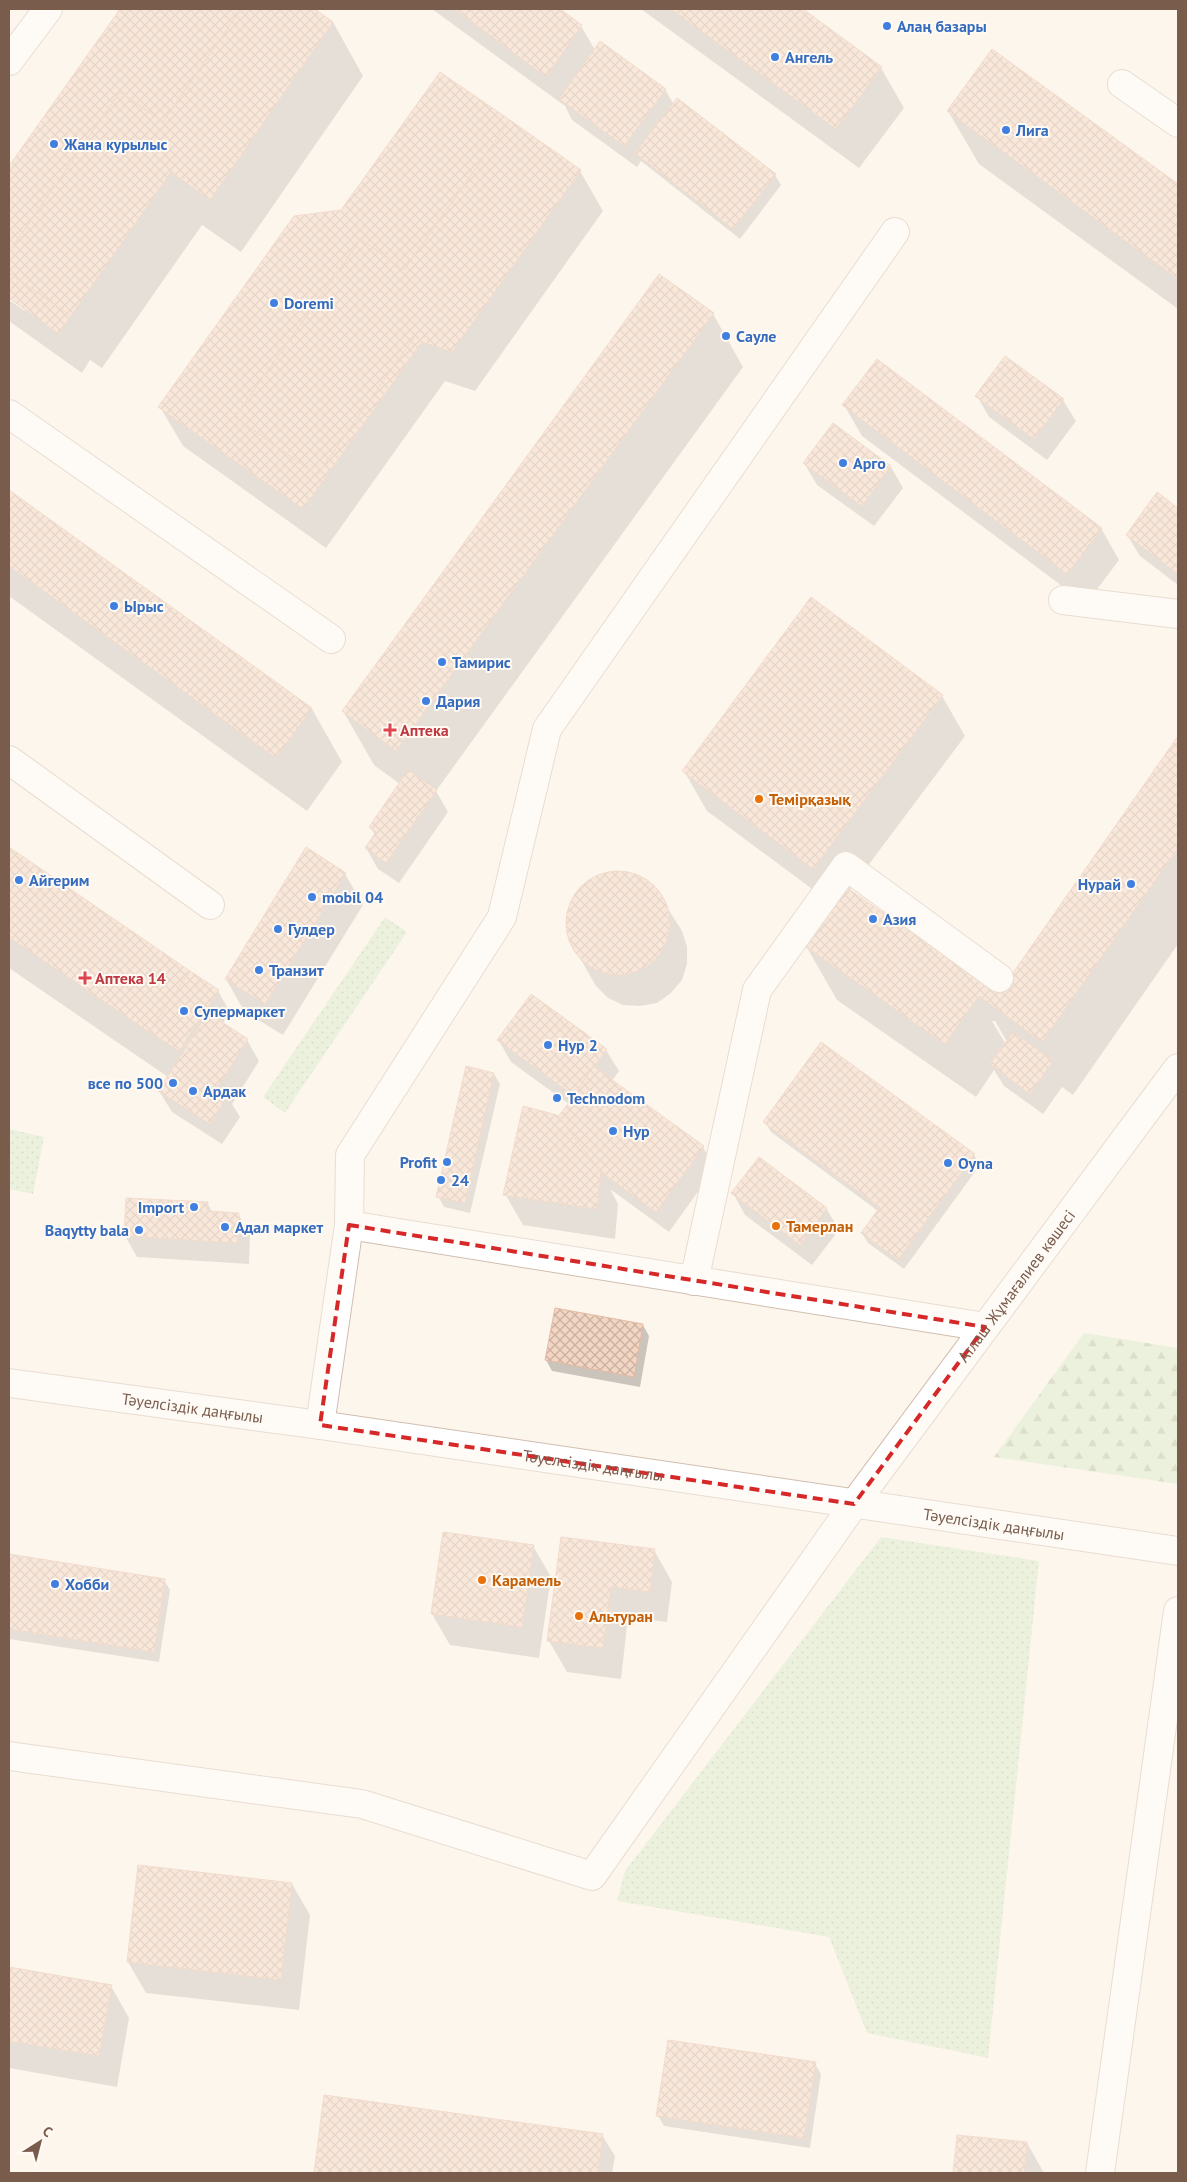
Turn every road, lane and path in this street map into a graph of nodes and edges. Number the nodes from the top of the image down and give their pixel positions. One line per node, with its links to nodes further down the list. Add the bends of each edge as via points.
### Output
1 (48, 9): 2 (street)
2 (9, 61)
3 (1122, 84): 4 (street)
4 (1178, 124)
5 (895, 232): 14 (street, via 547,728 502,917 350,1155)
6 (9, 414): 9 (street)
7 (1063, 600): 8 (street)
8 (1178, 614)
9 (331, 639)
10 (9, 760): 11 (street)
11 (210, 906)
12 (999, 978): 15 (street, via 846,866 757,990)
13 (1178, 1068): 16 (street, Атлаш Жұмағалиев көшесі)
14 (350, 1224): 15 (street); 18 (street)
15 (694, 1281): 16 (street)
16 (985, 1328): 19 (street, Атлаш Жұмағалиев көшесі)
17 (9, 1383): 18 (street, Тәуелсіздік даңғылы)
18 (320, 1425): 19 (street, Тәуелсіздік даңғылы)
19 (854, 1504): 20 (street, Тәуелсіздік даңғылы); 22 (street, Атлаш Жұмағалиев көшесі, via 592,1876 362,1804)
20 (1178, 1551)
21 (1178, 1612): 23 (street)
22 (9, 1756)
23 (1100, 2173)

